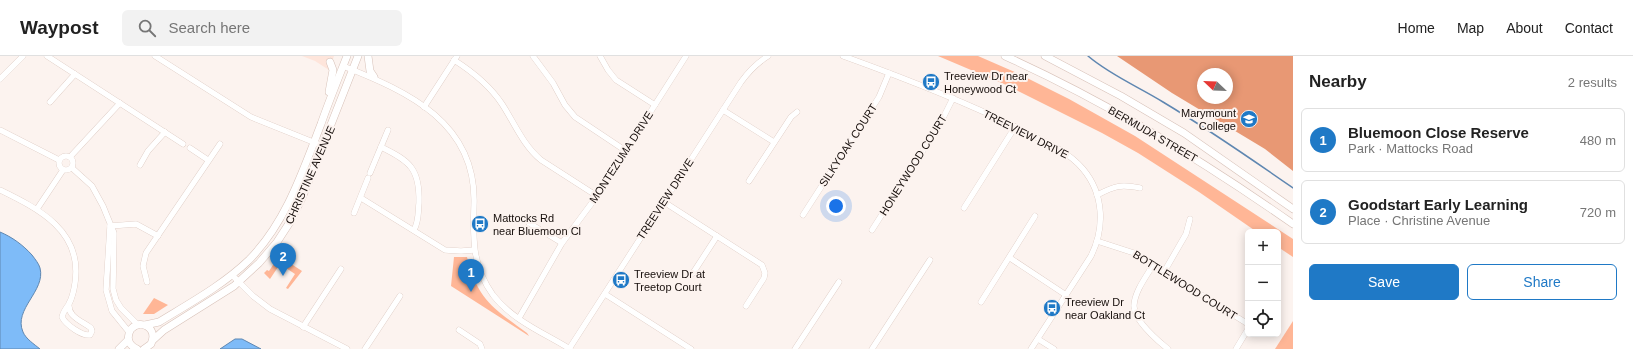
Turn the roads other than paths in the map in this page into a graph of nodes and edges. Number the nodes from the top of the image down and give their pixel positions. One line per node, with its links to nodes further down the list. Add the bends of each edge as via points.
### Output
1 (23, 56): 22 (street)
2 (47, 56): 20 (street)
3 (155, 56): 14 (street)
4 (347, 56): 17 (main road, CHRISTINE AVENUE)
5 (358, 56): 18 (main road, CHRISTINE AVENUE)
6 (368, 56): 21 (main road, via 370,71)
7 (533, 56): 42 (street, via 575,117)
8 (600, 56): 26 (street, via 616,80)
9 (686, 56): 26 (street, MONTEZUMA DRIVE)
10 (768, 56): 29 (street, TREEVIEW DRIVE, via 750,70)
11 (843, 56): 19 (street, TREEVIEW DRIVE)
12 (1005, 56): 66 (main road, BERMUDA STREET, via 1063,83 1136,123 1215,171)
13 (1046, 56): 60 (main road, BERMUDA STREET, via 1184,132)
14 (162, 58): 36 (street, via 251,117)
15 (456, 58): 27 (street); 54 (street, via 496,96 534,155)
16 (330, 62): 28 (main road, via 333,70)
17 (344, 66): 18 (street); 28 (main road, CHRISTINE AVENUE)
18 (354, 70): 21 (street); 39 (main road, CHRISTINE AVENUE)
19 (889, 73): 23 (street, TREEVIEW DRIVE); 62 (street, SILKYOAK COURT, via 879,98)
20 (76, 74): 24 (street); 25 (street)
21 (374, 77): 27 (street)
22 (0, 79)
23 (952, 98): 31 (street, TREEVIEW DRIVE); 69 (street, HONEYWOOD COURT, via 935,131)
24 (50, 102)
25 (120, 103): 34 (street); 43 (street)
26 (655, 105): 42 (street, MONTEZUMA DRIVE)
27 (424, 107): 74 (street, via 459,140 467,157 474,187)
28 (326, 110): 36 (main road, CHRISTINE AVENUE)
29 (723, 110): 35 (street); 57 (street, TREEVIEW DRIVE)
30 (797, 112): 35 (street, via 791,116)
31 (1015, 127): 53 (street, TREEVIEW DRIVE, via 1069,155 1084,169); 58 (street)
32 (0, 130): 44 (street)
33 (388, 130): 40 (street)
34 (165, 132): 37 (street); 46 (street, via 148,151)
35 (774, 142): 49 (street)
36 (314, 143): 39 (street); 52 (main road, CHRISTINE AVENUE)
37 (183, 144)
38 (220, 144): 45 (street)
39 (323, 146): 55 (main road, CHRISTINE AVENUE)
40 (381, 147): 56 (street); 68 (street, via 409,163 418,178 418,218)
41 (190, 148): 45 (street)
42 (626, 151): 54 (street, MONTEZUMA DRIVE)
43 (70, 157): 44 (street, via 66,156); 47 (street, via 73,160)
44 (59, 160): 48 (street, via 58,164)
45 (208, 160): 70 (street)
46 (140, 165)
47 (72, 168): 48 (street); 67 (street, via 86,179 99,197)
48 (63, 170): 59 (street)
49 (749, 181)
50 (1140, 188): 53 (street, via 1122,185)
51 (0, 190): 59 (street)
52 (293, 194): 55 (main road); 81 (main road, CHRISTINE AVENUE, via 268,238)
53 (1097, 195): 72 (street, TREEVIEW DRIVE, via 1101,220)
54 (597, 196): 73 (street, MONTEZUMA DRIVE)
55 (302, 198): 83 (main road, CHRISTINE AVENUE, via 277,242)
56 (361, 198): 61 (street); 68 (street)
57 (664, 202): 71 (street); 85 (street, TREEVIEW DRIVE)
58 (964, 208)
59 (37, 209): 89 (street, via 60,228 74,255 76,282)
60 (1293, 209)
61 (354, 213)
62 (803, 215)
63 (1035, 216): 75 (street)
64 (1190, 219): 79 (street, via 1186,234)
65 (529, 223): 73 (street)
66 (1293, 224)
67 (110, 226): 70 (street, via 136,224); 93 (street, via 114,233 113,289 121,308); 97 (street, via 106,290 112,311)
68 (414, 230): 74 (street, via 445,250)
69 (872, 230)
70 (158, 236): 82 (street, via 144,258)
71 (717, 236): 80 (street); 90 (street, via 764,267 764,278)
72 (1097, 241): 77 (street, BOTTLEWOOD COURT, via 1129,250); 86 (street, TREEVIEW DRIVE, via 1091,256)
73 (562, 243): 91 (street, MONTEZUMA DRIVE)
74 (474, 250): 91 (street, via 487,286 499,301)
75 (1010, 258): 86 (street); 88 (street)
76 (930, 260): 110 (street)
77 (1153, 265): 79 (street, BOTTLEWOOD COURT); 113 (street, via 1135,301 1135,312 1157,340)
78 (340, 270): 95 (street)
79 (1164, 272): 92 (street, BOTTLEWOOD COURT)
80 (693, 273)
81 (232, 275): 83 (street); 94 (main road, CHRISTINE AVENUE, via 159,322)
82 (147, 282)
83 (239, 282): 95 (street, via 267,307); 101 (main road, CHRISTINE AVENUE, via 164,330)
84 (839, 282): 109 (street)
85 (605, 294): 107 (street, TREEVIEW DRIVE); 108 (street)
86 (1066, 295): 99 (street, TREEVIEW DRIVE)
87 (400, 296): 105 (street)
88 (982, 302)
89 (68, 304): 89 (street, via 71,314 91,328 90,335 83,334 63,320 62,315)
90 (746, 306)
91 (519, 318): 107 (street)
92 (1245, 322)
93 (136, 324): 94 (main road, CHRISTINE AVENUE); 97 (main road)
94 (145, 324): 101 (main road, via 152,332)
95 (303, 327): 104 (street)
96 (459, 330): 106 (street, via 480,344)
97 (129, 332): 100 (main road)
98 (1245, 334): 114 (street)
99 (1038, 339): 111 (street, TREEVIEW DRIVE); 112 (street)
100 (128, 340): 102 (main road); 103 (main road)
101 (149, 346)
102 (119, 349)
103 (137, 349)
104 (347, 349)
105 (365, 349)
106 (482, 349)
107 (569, 349)
108 (692, 349)
109 (795, 349)
110 (872, 349)
111 (1031, 349)
112 (1054, 349)
113 (1168, 349)
114 (1236, 349)

